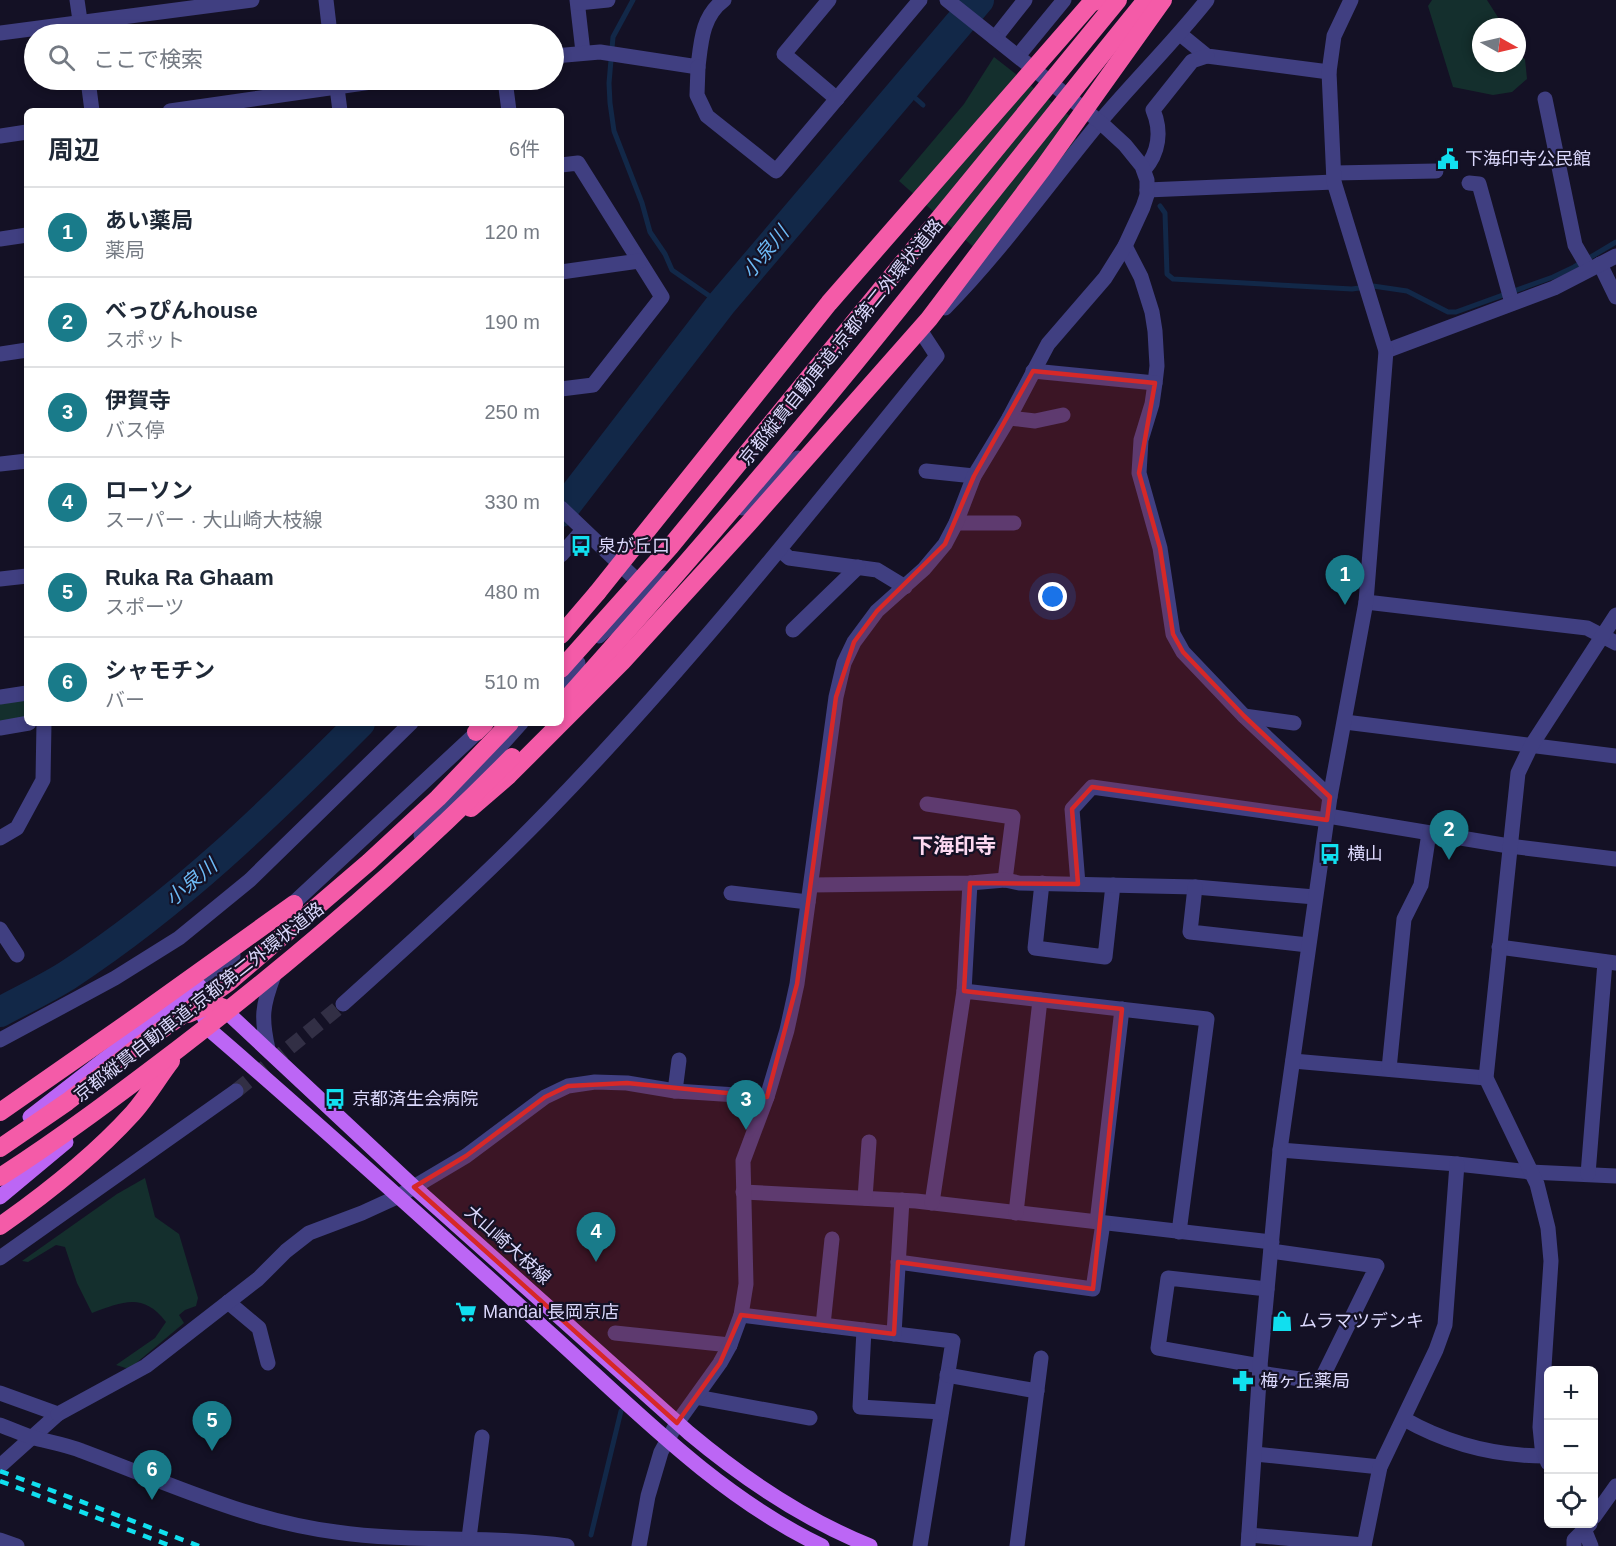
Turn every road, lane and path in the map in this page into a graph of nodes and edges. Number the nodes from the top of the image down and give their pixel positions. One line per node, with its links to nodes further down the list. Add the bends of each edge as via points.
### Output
1 (77, 0): 18 (street)
2 (252, 0): 19 (street)
3 (326, 0): 20 (street)
4 (608, 0): 17 (street)
5 (724, 0): 29 (street, via 707,18)
6 (829, 0): 35 (street, via 784,54)
7 (920, 0): 35 (street)
8 (947, 0): 23 (street)
9 (1025, 0): 23 (street)
10 (1064, 0): 27 (street)
11 (1099, 0): 87 (highway, bridge, via 1091,3 829,303)
12 (1118, 0): 89 (highway, 京都縦貫自動車道;京都第二外環状道路, bridge, via 670,547)
13 (1146, 0): 94 (highway, 京都縦貫自動車道;京都第二外環状道路, bridge, via 855,363)
14 (1163, 0): 96 (highway, bridge, via 1043,168 928,319 748,524)
15 (1207, 0): 24 (street)
16 (1351, 0): 30 (street, via 1334,36)
17 (578, 2): 25 (street)
18 (80, 24)
19 (105, 24)
20 (329, 24)
21 (24, 32): 22 (street)
22 (0, 33)
23 (991, 34): 27 (street)
24 (1180, 34): 28 (street); 41 (street)
25 (583, 52): 26 (street); 29 (street)
26 (564, 55)
27 (1018, 56): 41 (street)
28 (1207, 56): 30 (street); 45 (street, via 1192,61 1153,111 1158,142)
29 (698, 67): 35 (street, via 697,95 707,116 776,171)
30 (1329, 72): 47 (street)
31 (89, 90): 37 (street)
32 (295, 90): 38 (street)
33 (338, 90): 39 (street)
34 (507, 90): 40 (street)
35 (837, 99)
36 (1545, 99): 55 (street, via 1575,245)
37 (92, 108)
38 (188, 108)
39 (340, 108)
40 (510, 108)
41 (1100, 122): 45 (street); 59 (street, via 975,278)
42 (24, 132): 43 (street)
43 (0, 136)
44 (564, 165): 54 (street, via 578,163)
45 (1144, 170): 49 (street)
46 (1436, 171): 47 (street)
47 (1334, 177): 49 (street); 61 (street)
48 (1469, 183): 58 (street, via 1479,184)
49 (1147, 190): 52 (street)
50 (24, 235): 51 (street)
51 (0, 239)
52 (1125, 246): 63 (street, via 1105,278 1048,344); 64 (street, via 1142,277 1152,312 1157,349)
53 (1616, 256): 55 (street)
54 (639, 261): 56 (street); 65 (street, via 662,297 593,385)
55 (1595, 266): 57 (street); 58 (street, via 1554,288)
56 (564, 272)
57 (1616, 297)
58 (1512, 303): 61 (street)
59 (922, 333): 76 (street, via 938,356); 82 (street, via 809,448)
60 (24, 350): 62 (street)
61 (1386, 351): 83 (street)
62 (0, 354)
63 (1033, 371): 64 (street); 67 (street)
64 (1155, 383): 95 (street, via 1141,440 1139,473 1160,548 1173,634 1183,652)
65 (564, 389)
66 (1063, 415): 67 (street, via 1035,420)
67 (1009, 418): 71 (street)
68 (24, 461): 69 (street)
69 (0, 465)
70 (926, 471): 71 (street)
71 (974, 476): 73 (street)
72 (564, 510): 75 (street)
73 (956, 523): 74 (street); 81 (street, via 936,557)
74 (1014, 523)
75 (582, 529): 77 (street); 82 (street)
76 (780, 550): 78 (street, via 789,558); 138 (street, via 549,810 450,908)
77 (564, 551)
78 (858, 567): 81 (street, via 877,570); 86 (street)
79 (24, 576): 80 (street)
80 (0, 579)
81 (905, 587): 121 (street, via 877,611 844,663)
82 (649, 592): 85 (street)
83 (1366, 602): 88 (street, via 1587,628); 97 (street)
84 (1616, 615): 88 (street)
85 (617, 621): 90 (street); 91 (street)
86 (793, 630)
87 (564, 632)
88 (1609, 640): 108 (street)
89 (564, 664)
90 (564, 665)
91 (564, 678)
92 (24, 693): 93 (street)
93 (0, 697)
94 (564, 702)
95 (1244, 716): 98 (street); 110 (street)
96 (564, 720)
97 (1345, 722): 108 (street); 110 (street)
98 (1294, 723)
99 (24, 724): 107 (street)
100 (44, 726): 114 (street, via 43,780 17,828)
101 (408, 726): 143 (street, via 250,880 179,938 115,978)
102 (483, 726): 128 (street)
103 (507, 726): 157 (highway, 京都縦貫自動車道;京都第二外環状道路, bridge, via 369,862 228,983)
104 (518, 726): 123 (street)
105 (541, 726): 163 (highway, 京都縦貫自動車道;京都第二外環状道路, bridge, via 490,779 340,918 132,1084)
106 (558, 726): 123 (highway, bridge, via 508,776 421,852)
107 (0, 728)
108 (1530, 747): 109 (street); 115 (street, via 1518,773)
109 (1616, 756)
110 (1330, 797): 112 (street)
111 (927, 804): 117 (street, via 1012,817)
112 (1328, 818): 113 (street); 120 (street, via 1092,787 1072,809); 126 (street)
113 (1429, 833): 115 (street); 148 (street, via 1421,885 1404,919)
114 (0, 838)
115 (1509, 846): 116 (street); 131 (street)
116 (1616, 859)
117 (1005, 880): 118 (street); 119 (street)
118 (970, 883): 121 (street); 136 (street)
119 (1042, 883): 120 (street); 122 (street, via 1035,948 1105,957)
120 (1078, 884): 122 (street)
121 (811, 885): 127 (street)
122 (1113, 885): 124 (street)
123 (374, 887): 134 (street)
124 (1195, 887): 126 (street); 130 (street, via 1190,932)
125 (731, 892): 127 (street)
126 (1315, 897): 130 (street)
127 (808, 902): 152 (street, via 797,984)
128 (294, 904): 135 (street); 153 (highway)
129 (0, 929): 132 (street)
130 (1308, 945): 147 (street)
131 (1499, 947): 133 (street); 149 (street)
132 (17, 955)
133 (1611, 963): 161 (street)
134 (274, 975): 141 (street); 144 (street, via 262,1022)
135 (199, 986): 139 (main road, 大山崎大枝線); 141 (main road, 大山崎大枝線); 154 (main road)
136 (964, 990): 137 (street); 170 (street)
137 (1040, 1000): 140 (street); 171 (street)
138 (343, 1004)
139 (201, 1007): 141 (highway); 142 (main road, 大山崎大枝線); 155 (highway)
140 (1122, 1009): 172 (street); 174 (street, via 1207,1019)
141 (226, 1011): 142 (street); 144 (main road, 大山崎大枝線)
142 (211, 1031): 146 (main road); 167 (main road, 大山崎大枝線)
143 (0, 1040)
144 (268, 1050): 164 (main road, 大山崎大枝線)
145 (679, 1060): 151 (street)
146 (171, 1061): 166 (main road); 173 (highway, via 133,1113 90,1155 48,1192)
147 (1293, 1061): 148 (street); 158 (street)
148 (1389, 1069): 149 (street)
149 (1486, 1078): 160 (street)
150 (236, 1091): 177 (street)
151 (675, 1091): 152 (street); 164 (street, via 627,1083 568,1086 545,1097 466,1156)
152 (767, 1097): 165 (street, via 743,1161)
153 (0, 1112)
154 (30, 1117)
155 (0, 1141)
156 (869, 1142): 168 (street)
157 (0, 1148)
158 (1280, 1150): 159 (street); 176 (street)
159 (1457, 1164): 160 (street); 197 (street, via 1444,1325 1437,1350)
160 (1530, 1172): 161 (street); 203 (street, via 1544,1205 1551,1250 1540,1427)
161 (1588, 1174): 162 (street)
162 (1616, 1176)
163 (0, 1177)
164 (414, 1187): 167 (street); 198 (main road, 大山崎大枝線)
165 (743, 1192): 168 (street); 181 (street, via 746,1284)
166 (0, 1197)
167 (397, 1197): 180 (street, via 309,1233); 202 (main road, 大山崎大枝線)
168 (865, 1198): 169 (street)
169 (902, 1200): 170 (street); 178 (street)
170 (932, 1203): 171 (street)
171 (1016, 1213): 172 (street)
172 (1100, 1223): 174 (street); 178 (street, via 1093,1289)
173 (0, 1226)
174 (1179, 1232): 176 (street)
175 (832, 1239): 182 (street)
176 (1271, 1247): 179 (street); 189 (street, via 1377,1266 1320,1382)
177 (0, 1258)
178 (898, 1262): 185 (street)
179 (1267, 1289): 189 (street); 189 (street, via 1168,1278 1158,1348)
180 (228, 1302): 188 (street, via 259,1328); 195 (street, via 146,1366)
181 (741, 1315): 182 (street); 186 (street)
182 (823, 1326): 183 (street)
183 (864, 1330): 185 (street); 194 (street, via 860,1407)
184 (615, 1333): 186 (street)
185 (894, 1334): 190 (street, via 953,1341)
186 (730, 1345): 193 (street)
187 (1041, 1358): 191 (street)
188 (268, 1363)
189 (1260, 1369): 204 (street)
190 (947, 1375): 191 (street); 194 (street)
191 (1037, 1391): 224 (street)
192 (0, 1393): 195 (street)
193 (696, 1397): 196 (street); 198 (street)
194 (941, 1412): 223 (street)
195 (58, 1414): 200 (street)
196 (810, 1418)
197 (1404, 1419): 205 (street, via 1471,1448); 207 (street)
198 (677, 1423): 202 (street); 210 (main road, 大山崎大枝線, via 741,1475)
199 (0, 1425): 200 (street)
200 (32, 1437): 206 (street); 216 (street, via 79,1449 239,1510 304,1527)
201 (482, 1437): 213 (street)
202 (668, 1439): 217 (main road, 大山崎大枝線, via 737,1495); 220 (street, via 650,1488)
203 (1544, 1449)
204 (1255, 1454): 207 (street); 215 (street)
205 (1544, 1460)
206 (0, 1466)
207 (1380, 1467): 225 (street)
208 (1616, 1486): 209 (street)
209 (1598, 1510)
210 (817, 1522): 217 (street); 222 (main road, 大山崎大枝線)
211 (1584, 1528): 226 (street)
212 (1589, 1528): 227 (street)
213 (469, 1538): 216 (street); 219 (street)
214 (0, 1540): 218 (street)
215 (1249, 1541): 225 (street)
216 (409, 1542)
217 (806, 1543): 221 (main road, 大山崎大枝線)
218 (16, 1546)
219 (567, 1546)
220 (639, 1546)
221 (822, 1546)
222 (870, 1546)
223 (920, 1546)
224 (1017, 1546)
225 (1364, 1546)
226 (1574, 1546)
227 (1591, 1546)

